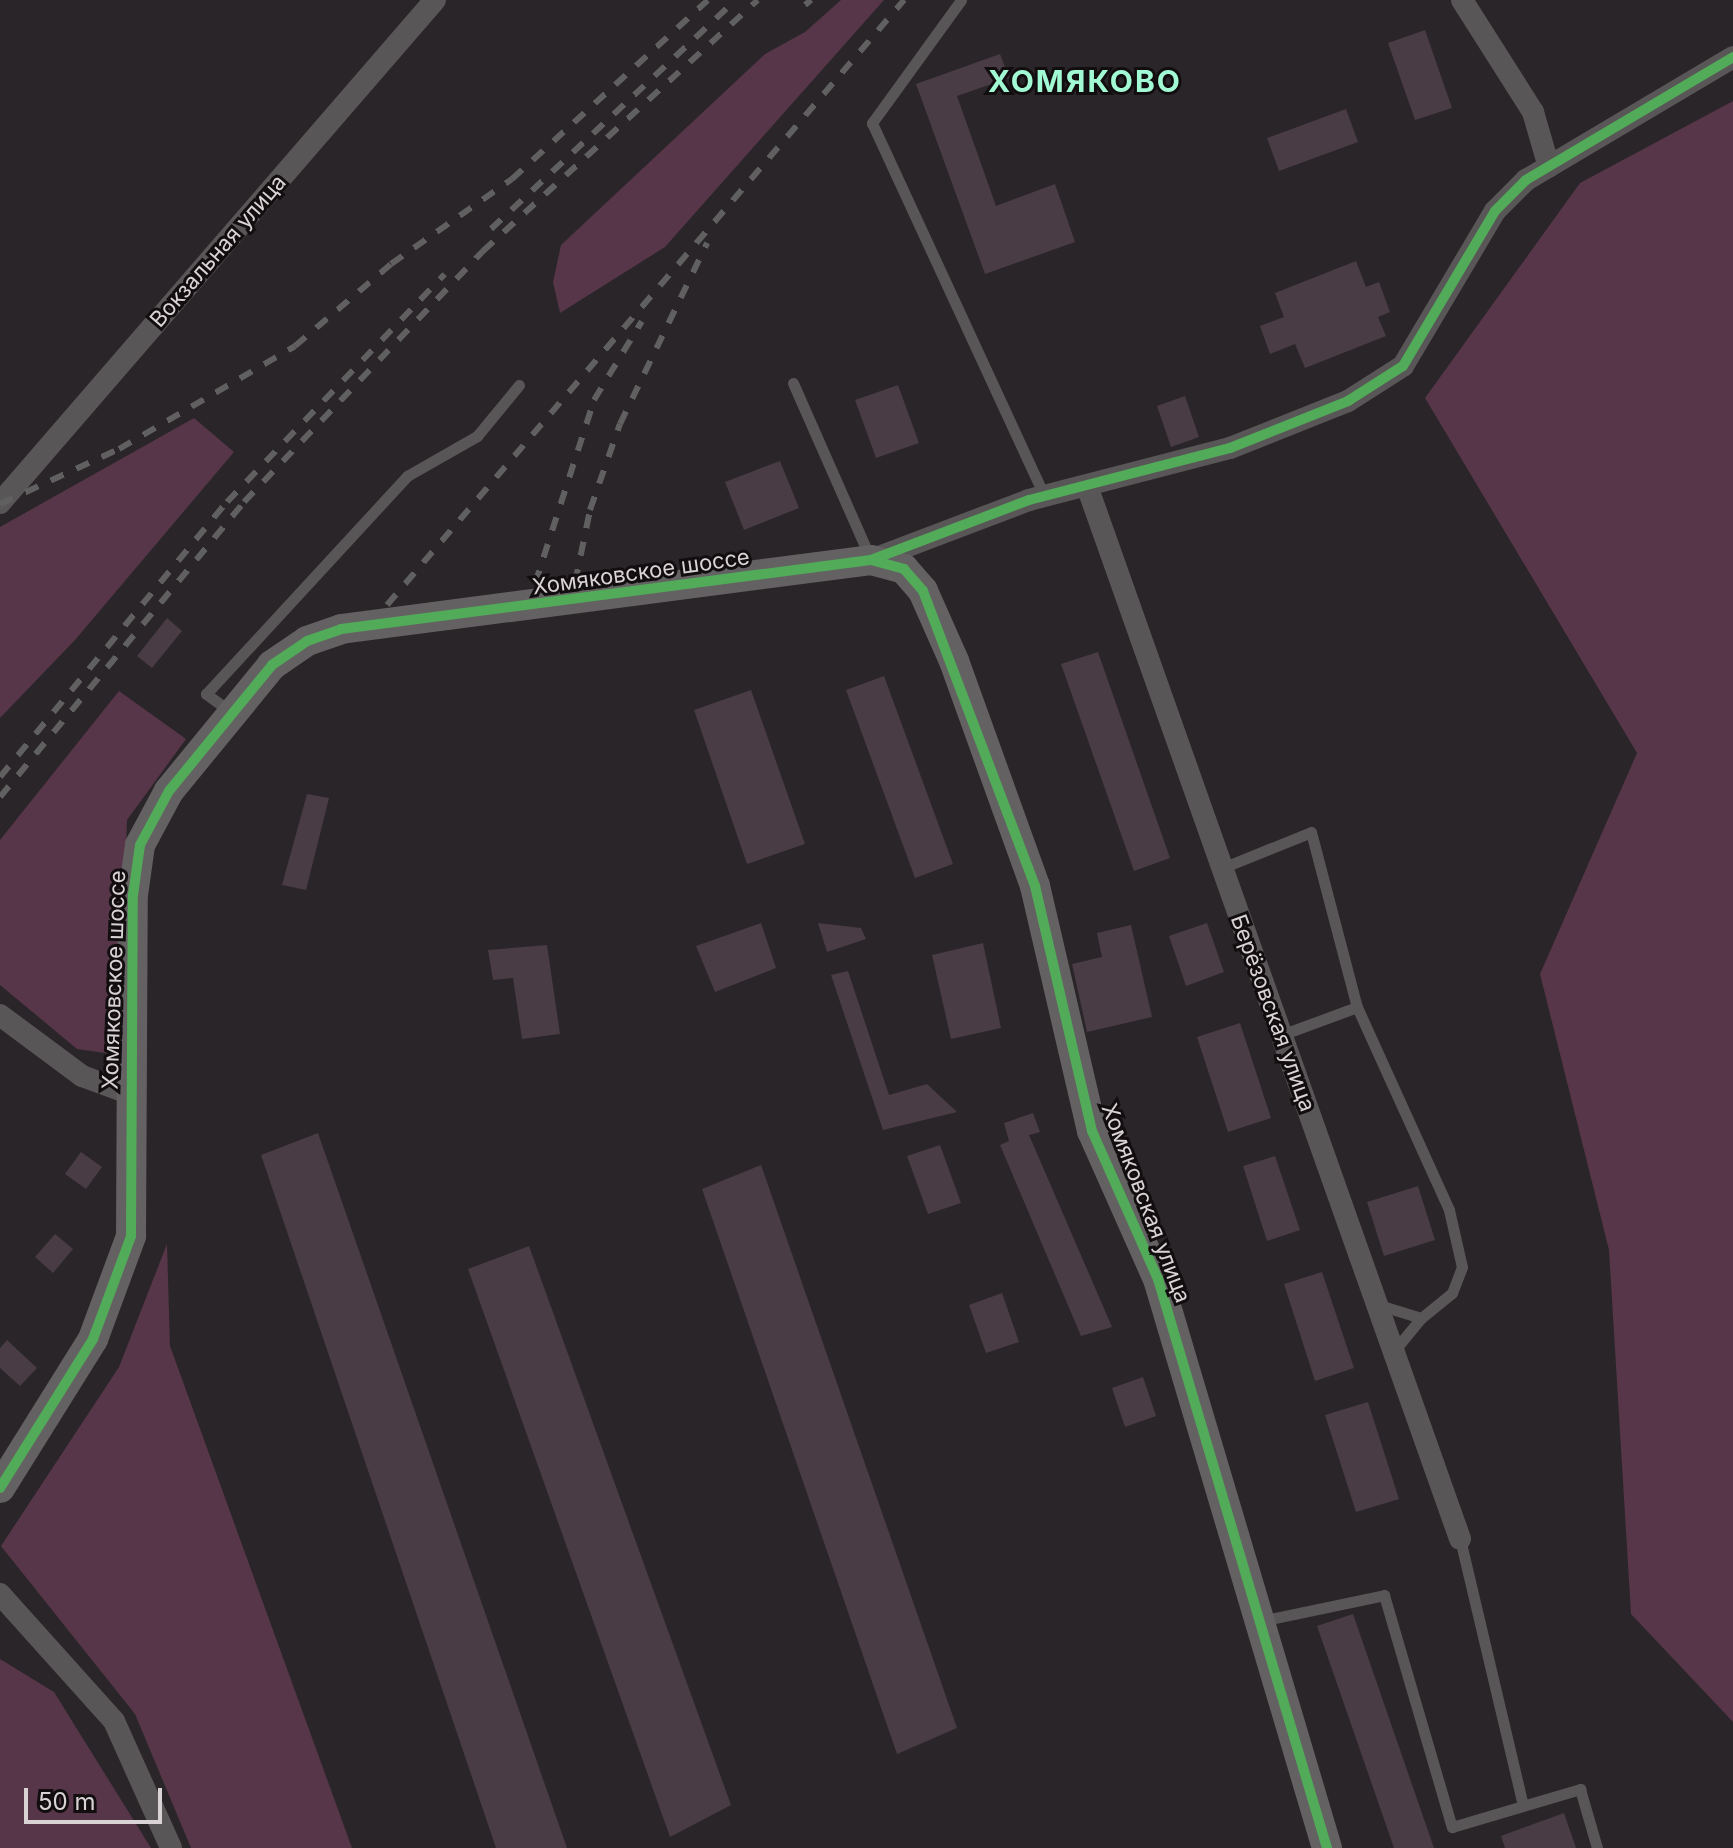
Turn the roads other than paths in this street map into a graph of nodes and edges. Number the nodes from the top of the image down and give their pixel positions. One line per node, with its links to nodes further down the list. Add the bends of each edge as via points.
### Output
1 (435, 0): 10 (street, Вокзальная улица)
2 (961, 0): 9 (lane, via 872,123)
3 (1462, 0): 5 (street, via 1533,112)
4 (1733, 57): 5 (street)
5 (1549, 167): 8 (street, via 1495,211 1403,366 1348,401 1230,448)
6 (793, 383): 11 (lane)
7 (519, 385): 12 (lane, via 477,436 407,476 206,694)
8 (1087, 486): 9 (street); 13 (street, Берёзовская улица)
9 (1045, 497): 11 (street)
10 (0, 503)
11 (871, 560): 12 (street, Хомяковское шоссе, via 341,629 307,641 272,665); 24 (street, Хомяковская улица, via 904,569 923,591 954,661 1035,886 1092,1131 1158,1279)
12 (231, 712): 17 (street, Хомяковское шоссе, via 169,791 140,845 133,895)
13 (1222, 868): 14 (lane, via 1311,832); 16 (street, Берёзовская улица)
14 (1357, 1007): 16 (lane); 19 (lane, via 1386,1082 1449,1210 1462,1267 1452,1293)
15 (0, 1015): 17 (street, via 82,1076)
16 (1281, 1035): 18 (street, Берёзовская улица)
17 (131, 1094): 21 (street, Хомяковское шоссе, via 131,1236 93,1339)
18 (1377, 1305): 19 (lane); 20 (street, Берёзовская улица)
19 (1421, 1318): 20 (lane)
20 (1393, 1351): 22 (street, Берёзовская улица)
21 (0, 1488)
22 (1460, 1539): 25 (lane)
23 (0, 1594): 26 (street, via 114,1721)
24 (1259, 1621): 25 (lane, via 1384,1595 1452,1827); 27 (street, Хомяковская улица)
25 (1523, 1806): 28 (lane, via 1580,1789)
26 (171, 1848)
27 (1327, 1848)
28 (1597, 1848)

